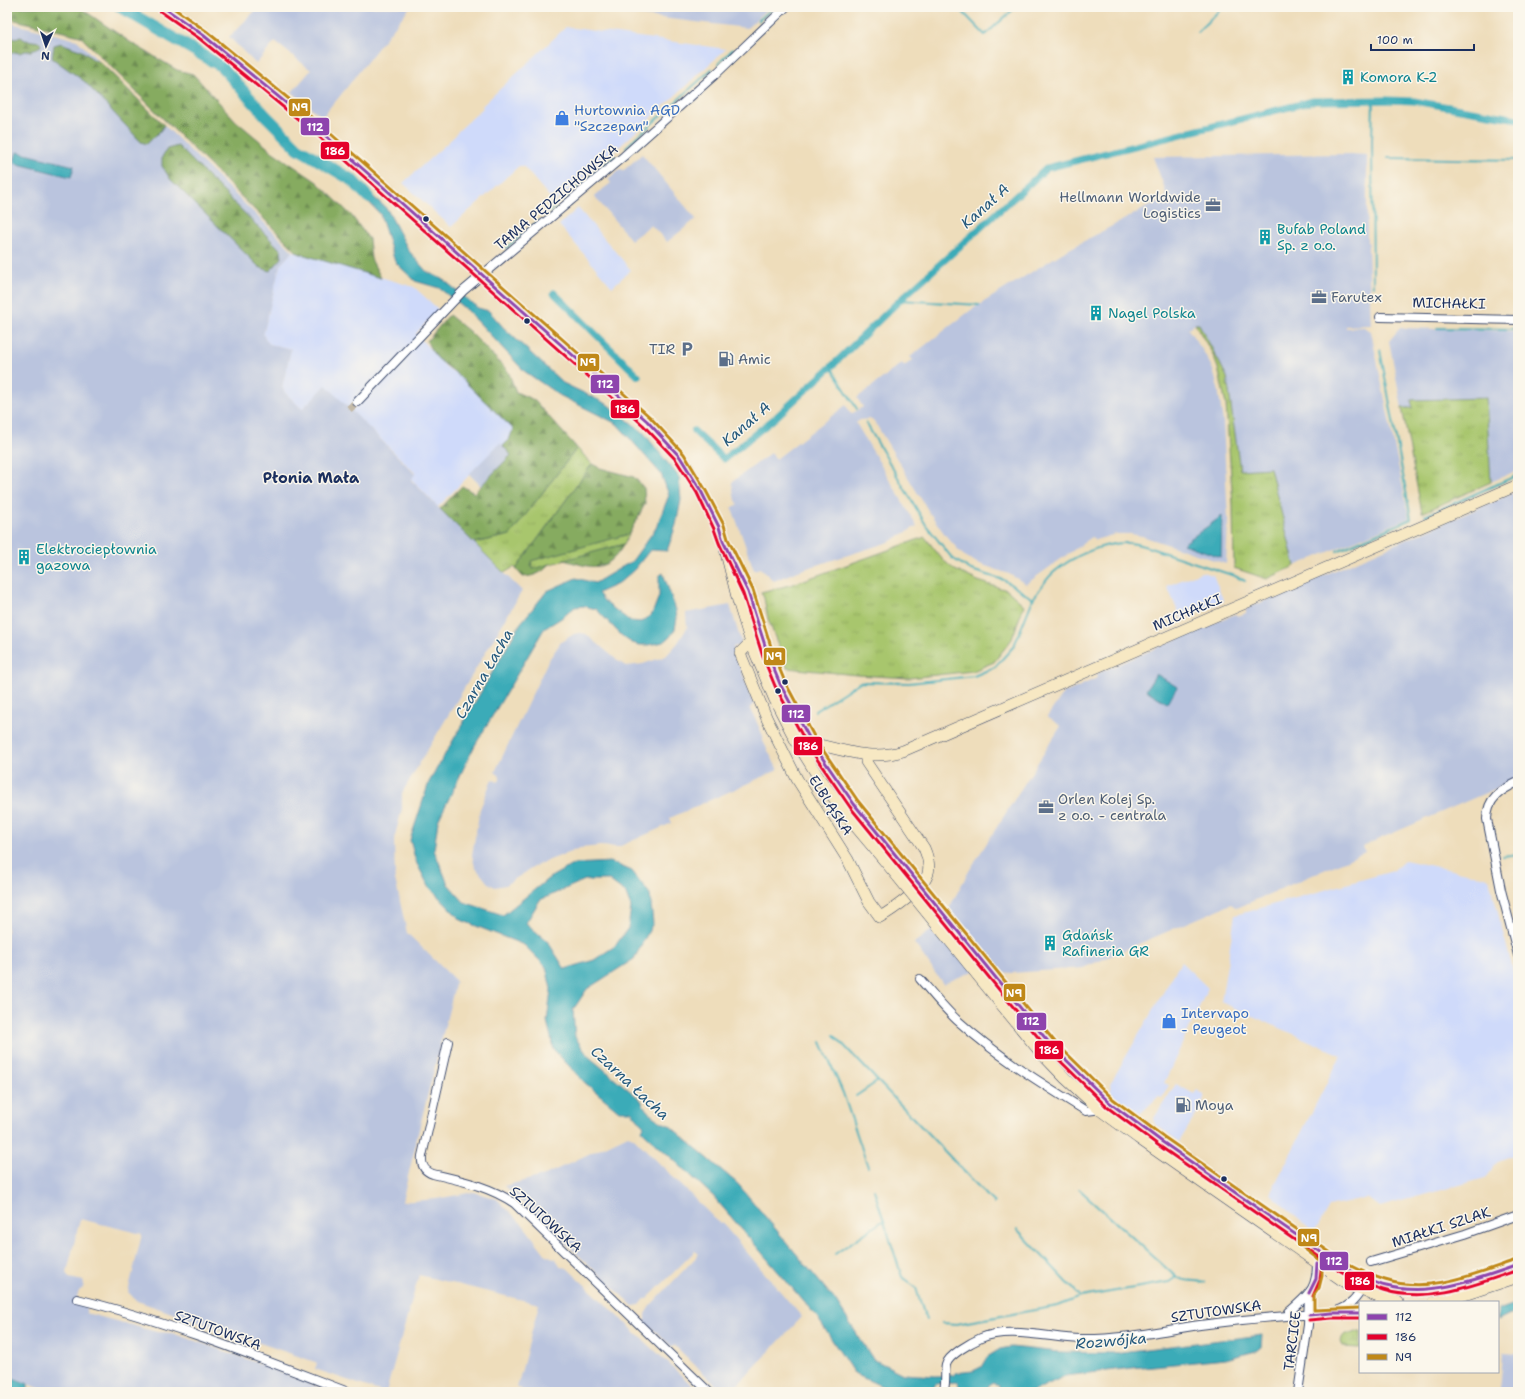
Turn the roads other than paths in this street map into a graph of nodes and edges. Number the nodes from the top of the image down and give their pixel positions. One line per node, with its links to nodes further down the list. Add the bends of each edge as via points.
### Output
1 (163, 7): 3 (main road, ELBLĄSKA, via 259,80 319,130)
2 (786, 7): 3 (street, TAMA PĘDZICHOWSKA, via 624,156)
3 (482, 275): 6 (street, TAMA PĘDZICHOWSKA, via 454,300); 8 (main road, ELBLĄSKA, via 666,440 684,462 701,491)
4 (1380, 317): 5 (street, MICHAŁKI)
5 (1518, 320)
6 (356, 402)
7 (1518, 485): 12 (main road, MICHAŁKI, via 903,751 890,755)
8 (723, 541): 9 (main road, ELBLĄSKA); 10 (main road, ELBLĄSKA, via 748,592 780,684)
9 (751, 644): 13 (main road, ELBLĄSKA, via 784,719); 15 (main road, ELBLĄSKA, via 740,653 767,719)
10 (812, 743): 11 (main road, MICHAŁKI); 14 (main road, ELBLĄSKA)
11 (838, 749): 12 (main road, MICHAŁKI); 14 (main road)
12 (866, 755): 15 (main road, ELBLĄSKA, via 866,762 924,848 928,861 928,874 923,885 880,917)
13 (808, 761): 15 (main road); 21 (main road, ELBLĄSKA, bridge, via 851,821 1000,1003 1060,1073)
14 (826, 765): 20 (main road, ELBLĄSKA, bridge, via 854,804 1056,1050)
15 (792, 769)
16 (1518, 782): 17 (street, via 1497,794 1491,800 1487,812 1501,890)
17 (1518, 953)
18 (920, 979): 21 (street, via 956,1018 999,1055 1086,1111)
19 (448, 1042): 39 (street, SZTUTOWSKA, via 421,1161 423,1167 433,1174 484,1187 514,1203)
20 (1110, 1103): 21 (street); 27 (main road, ELBLĄSKA, via 1338,1264)
21 (1100, 1110): 24 (main road, ELBLĄSKA)
22 (1518, 1215): 23 (street, MIAŁKI SZLAK)
23 (1371, 1262)
24 (1317, 1263): 28 (main road, ELBLĄSKA); 29 (street, via 1317,1275)
25 (1518, 1265): 27 (main road, ELBLĄSKA, via 1468,1283 1439,1289 1409,1290)
26 (1518, 1277): 32 (main road)
27 (1368, 1280): 28 (street, SZTUTOWSKA)
28 (1361, 1291): 31 (main road, ELBLĄSKA); 33 (street, SZTUTOWSKA, via 1354,1302)
29 (1309, 1293): 35 (street, TARCICE); 36 (street)
30 (76, 1299): 38 (street, SZTUTOWSKA, via 177,1328)
31 (1390, 1301)
32 (1440, 1301)
33 (1332, 1313): 34 (street, SZTUTOWSKA); 35 (street, SZTUTOWSKA)
34 (1359, 1313)
35 (1309, 1315): 36 (street, SZTUTOWSKA); 40 (street, TARCICE)
36 (1288, 1316): 37 (street, SZTUTOWSKA, via 1243,1319 1110,1338 1080,1339 1014,1333 991,1334 958,1351 946,1363)
37 (944, 1390)
38 (348, 1392)
39 (709, 1392)
40 (1298, 1392)

